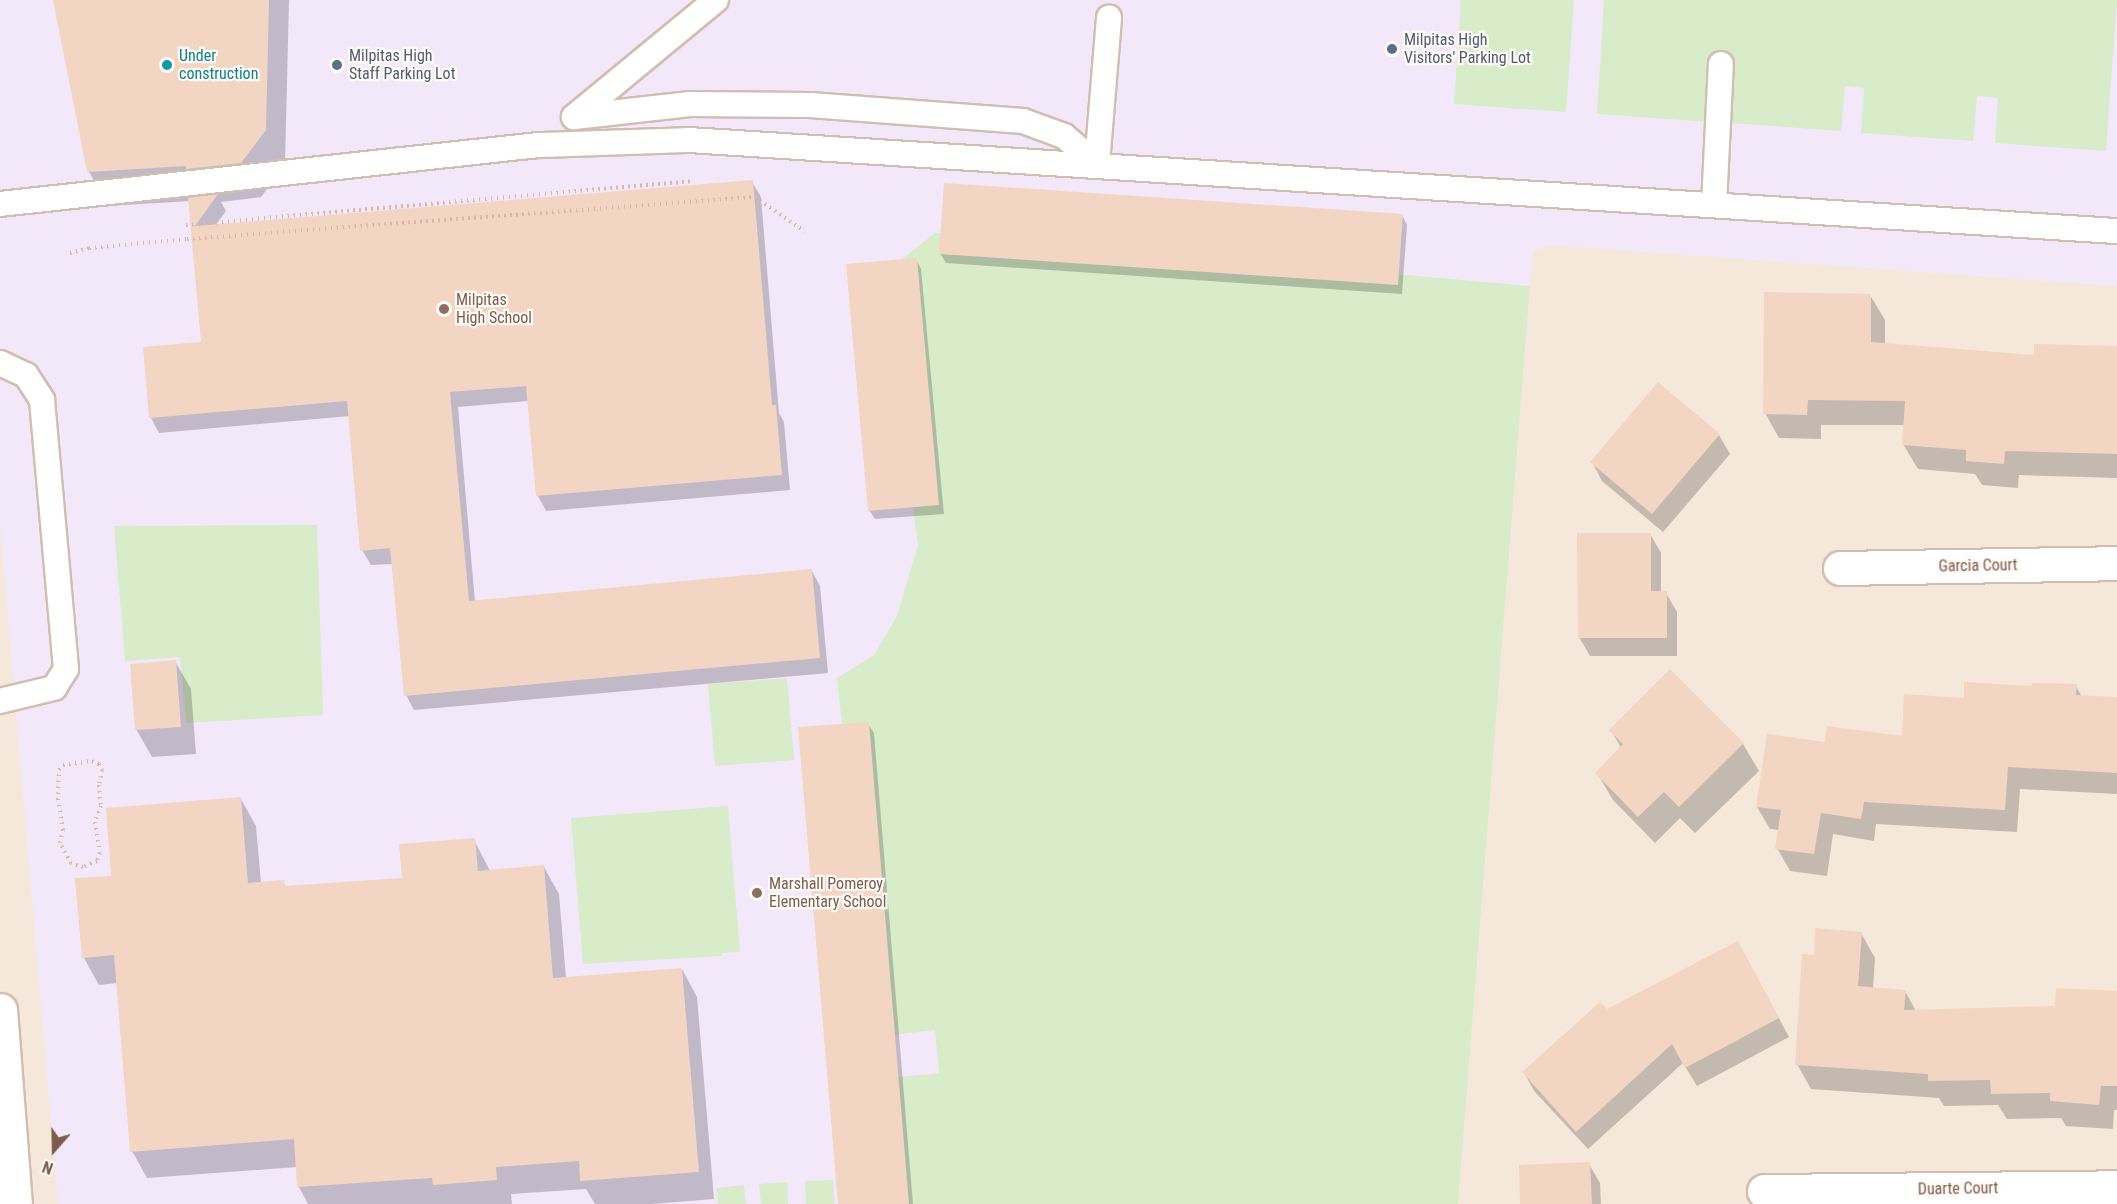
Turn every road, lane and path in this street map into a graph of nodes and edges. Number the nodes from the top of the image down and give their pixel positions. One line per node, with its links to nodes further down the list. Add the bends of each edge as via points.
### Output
1 (716, 0): 4 (lane)
2 (1109, 17): 6 (lane)
3 (1720, 64): 9 (lane)
4 (574, 117): 5 (lane); 6 (lane, via 690,104 810,105 1023,121 1064,136)
5 (539, 145): 6 (lane, via 689,140); 8 (lane)
6 (1097, 164): 9 (lane)
7 (704, 180): 10 (path)
8 (0, 204)
9 (1714, 206): 12 (lane)
10 (179, 225)
11 (804, 231): 13 (path, via 755,197 89,248)
12 (2117, 231)
13 (70, 253)
14 (0, 363): 17 (lane, via 27,375 42,400 66,669 54,688)
15 (2117, 563): 16 (street, Garcia Court)
16 (1840, 568)
17 (0, 701)
18 (97, 861): 18 (path, via 100,853 95,822 101,806 102,770 92,761 63,765 59,770 63,830 60,843 71,863 83,867)
19 (0, 1010): 20 (street)
20 (2, 1062): 23 (street)
21 (2117, 1187): 22 (street, Duarte Court)
22 (1764, 1191)
23 (15, 1204)

